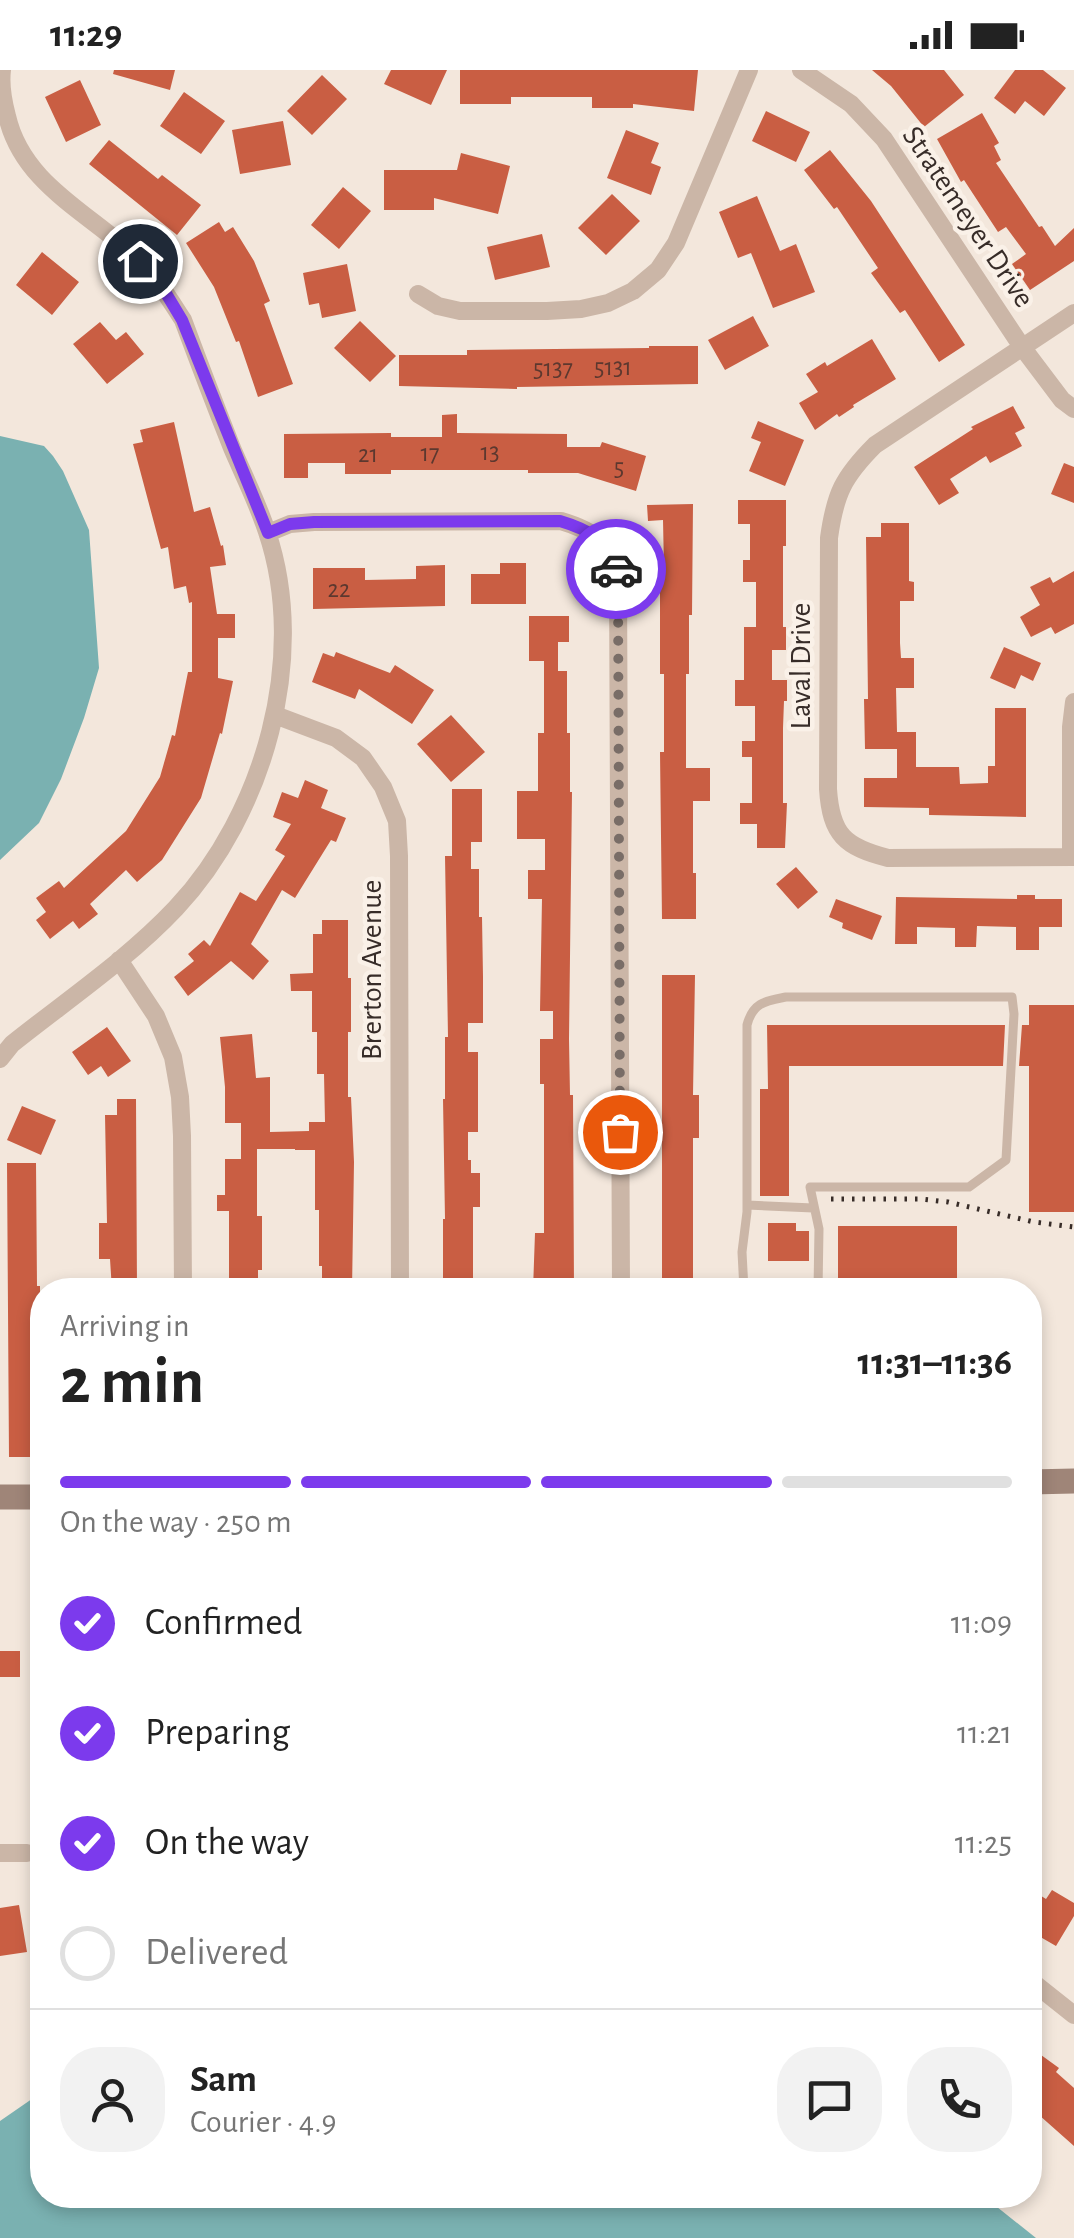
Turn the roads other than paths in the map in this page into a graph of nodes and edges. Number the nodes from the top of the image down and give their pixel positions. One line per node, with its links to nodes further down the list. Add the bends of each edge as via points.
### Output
1 (2, 70): 8 (street, via 11,135 27,163 140,261 182,320)
2 (749, 70): 4 (street, via 676,243 633,290 581,309 547,311 460,310)
3 (801, 70): 6 (street, Stratemeyer Drive, via 851,104 884,139)
4 (418, 294)
5 (1074, 313): 6 (street, Laval Drive)
6 (1022, 347): 7 (street, Stratemeyer Drive); 11 (street, Laval Drive, via 875,445 842,484 829,538 829,810 847,841 888,858)
7 (1074, 409)
8 (268, 533): 10 (street, via 283,624); 18 (street, via 314,522 560,521 600,539 614,560)
9 (1074, 702): 11 (street)
10 (275, 716): 12 (street, via 236,822 209,869); 17 (street, Brerton Avenue, via 336,738 363,758 397,821)
11 (1072, 857)
12 (119, 960): 13 (street); 16 (street, via 173,1056 181,1117)
13 (0, 1059)
14 (746, 1205): 15 (lane); 15 (lane, via 747,1025 759,1003 786,997 1012,997 1006,1160 970,1186 810,1186); 19 (lane)
15 (813, 1208): 20 (lane)
16 (183, 1278)
17 (400, 1278)
18 (621, 1278)
19 (743, 1278)
20 (818, 1278)
21 (1074, 1481): 22 (street)
22 (1042, 1482)
23 (0, 1497): 24 (street)
24 (30, 1497)
25 (0, 1853): 26 (street)
26 (28, 1853)
27 (1042, 1990): 28 (street)
28 (1074, 2015)

